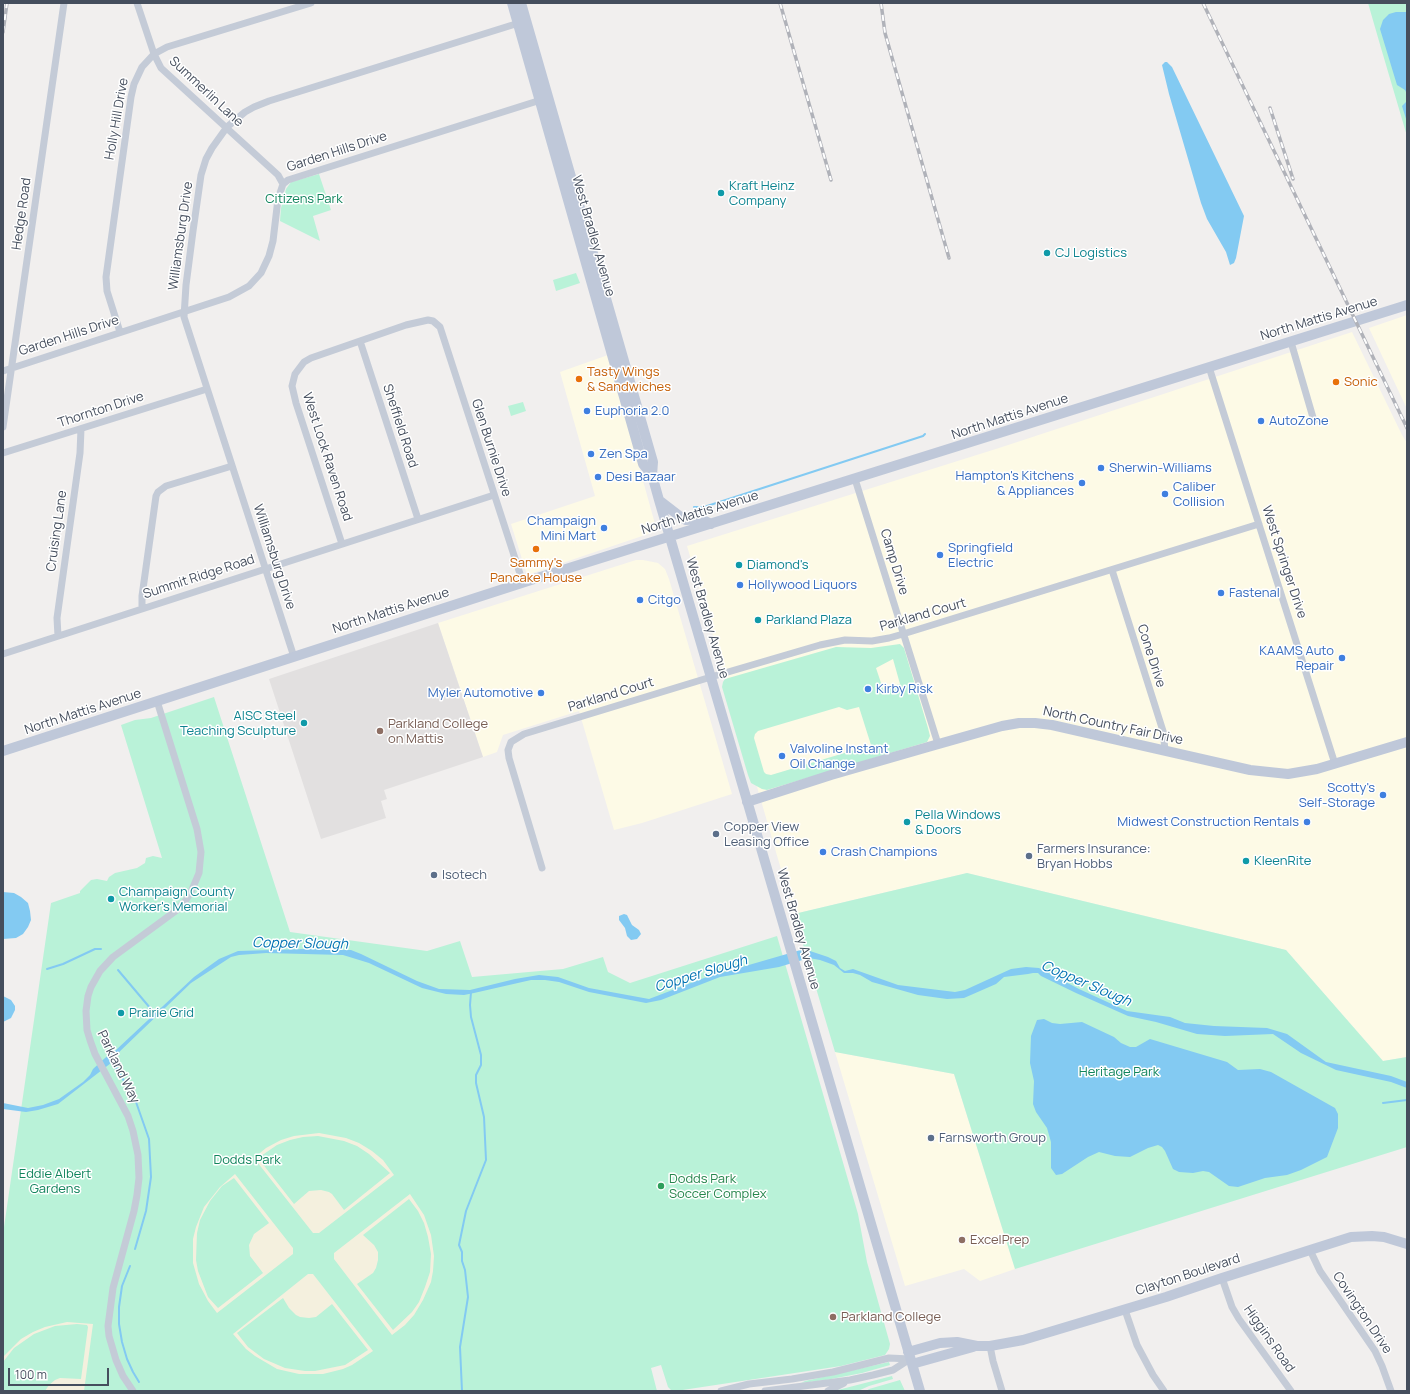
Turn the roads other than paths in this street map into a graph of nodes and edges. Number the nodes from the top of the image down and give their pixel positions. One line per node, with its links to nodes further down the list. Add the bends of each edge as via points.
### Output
1 (64, 3): 17 (street, Hedge Road)
2 (137, 3): 7 (street, Summerlin Lane)
3 (311, 3): 7 (street, Holly Hill Drive, via 166,47)
4 (512, 3): 6 (main road, West Bradley Avenue)
5 (521, 3): 6 (main road, West Bradley Avenue)
6 (522, 22): 8 (main road, West Bradley Avenue); 9 (street, Williamsburg Drive, via 254,106)
7 (154, 54): 9 (street, Summerlin Lane, via 161,68); 13 (street, Holly Hill Drive, via 142,67 134,84 106,277 107,291)
8 (544, 99): 10 (street, Garden Hills Drive, via 288,180); 27 (main road, West Bradley Avenue, via 654,462 652,474)
9 (227, 127): 10 (street, Summerlin Lane, via 278,175); 12 (street, Williamsburg Drive, via 212,148 201,175)
10 (283, 184): 12 (street, Garden Hills Drive, via 278,199 273,240 261,273 240,292)
11 (1407, 305): 15 (main road, North Mattis Avenue)
12 (184, 312): 13 (street, Garden Hills Drive); 19 (street, Williamsburg Drive, via 185,324)
13 (120, 332): 17 (street, Garden Hills Drive)
14 (360, 341): 26 (street, Glen Burnie Drive, via 428,320 440,327); 28 (street, Sheffield Road); 32 (street, West Lock Raven Road, via 311,358 300,367 292,386)
15 (1291, 342): 16 (main road, North Mattis Avenue); 20 (street)
16 (1209, 367): 25 (main road, North Mattis Avenue); 30 (street, West Springer Drive)
17 (12, 368): 18 (street, Garden Hills Drive); 21 (street, Hedge Road)
18 (3, 370)
19 (207, 389): 22 (street, Thornton Drive); 24 (street, Williamsburg Drive)
20 (1314, 421)
21 (3, 427)
22 (80, 429): 23 (street, Thornton Drive); 38 (street, Cruising Lane, via 80,453 57,618)
23 (3, 453)
24 (232, 466): 33 (street, Williamsburg Drive); 36 (street, via 166,486 158,492)
25 (855, 479): 29 (main road, North Mattis Avenue); 37 (street, Camp Drive)
26 (494, 495): 28 (street, Summit Ridge Road); 35 (street, Glen Burnie Drive)
27 (659, 500): 29 (main road, via 686,520 701,519); 31 (main road, West Bradley Avenue)
28 (418, 519): 32 (street, Summit Ridge Road)
29 (711, 524): 31 (main road, North Mattis Avenue)
30 (1259, 524): 34 (street, Parkland Court); 47 (street, West Springer Drive)
31 (670, 536): 35 (main road, North Mattis Avenue); 41 (main road, West Bradley Avenue)
32 (342, 544): 33 (street, Summit Ridge Road)
33 (265, 569): 36 (street, Summit Ridge Road); 40 (street, Williamsburg Drive)
34 (1112, 570): 37 (street, Parkland Court); 45 (street, Cone Drive, via 1163,731)
35 (523, 582): 40 (main road, North Mattis Avenue)
36 (142, 608): 38 (street, Summit Ridge Road)
37 (904, 634): 41 (street, Parkland Court, via 872,641 845,640 827,643); 44 (street, Camp Drive)
38 (58, 636): 39 (street, Summit Ridge Road)
39 (3, 654)
40 (294, 657): 42 (main road, North Mattis Avenue)
41 (711, 677): 48 (main road, West Bradley Avenue); 49 (street, Parkland Court, via 524,734 511,742 509,758)
42 (157, 702): 46 (main road, North Mattis Avenue); 59 (street, Parkland Way, via 197,829 201,852 199,873 191,892 177,910 113,956 100,971 91,987 86,1011 90,1040 128,1116 138,1155 137,1195 112,1288 108,1326 116,1360)
43 (1407, 742): 47 (main road, North Country Fair Drive)
44 (938, 744): 45 (main road, North Country Fair Drive, via 1002,726 1035,723); 48 (main road, North Country Fair Drive)
45 (1165, 750): 47 (main road, North Country Fair Drive, via 1269,773 1300,773)
46 (3, 751)
47 (1335, 764)
48 (747, 802): 55 (main road, West Bradley Avenue)
49 (542, 868)
50 (1407, 1244): 51 (main road, Clayton Boulevard, via 1384,1237 1360,1236)
51 (1310, 1250): 52 (main road, Clayton Boulevard); 67 (street, Covington Drive, via 1320,1271 1375,1351)
52 (1222, 1278): 53 (main road, Clayton Boulevard); 66 (street, Higgins Road, via 1239,1320)
53 (1125, 1310): 54 (main road, Clayton Boulevard, via 1023,1340); 65 (street, via 1137,1344)
54 (990, 1346): 55 (main road, Clayton Boulevard, via 977,1346); 64 (street, via 992,1362)
55 (910, 1359): 56 (street, via 889,1358); 57 (street, via 893,1370); 63 (main road, West Bradley Avenue)
56 (792, 1379): 58 (street); 60 (street, via 749,1384)
57 (850, 1380): 58 (street); 62 (street)
58 (793, 1389): 61 (street)
59 (133, 1391)
60 (721, 1391)
61 (765, 1391)
62 (828, 1391)
63 (920, 1391)
64 (1002, 1391)
65 (1164, 1391)
66 (1291, 1391)
67 (1391, 1391)

